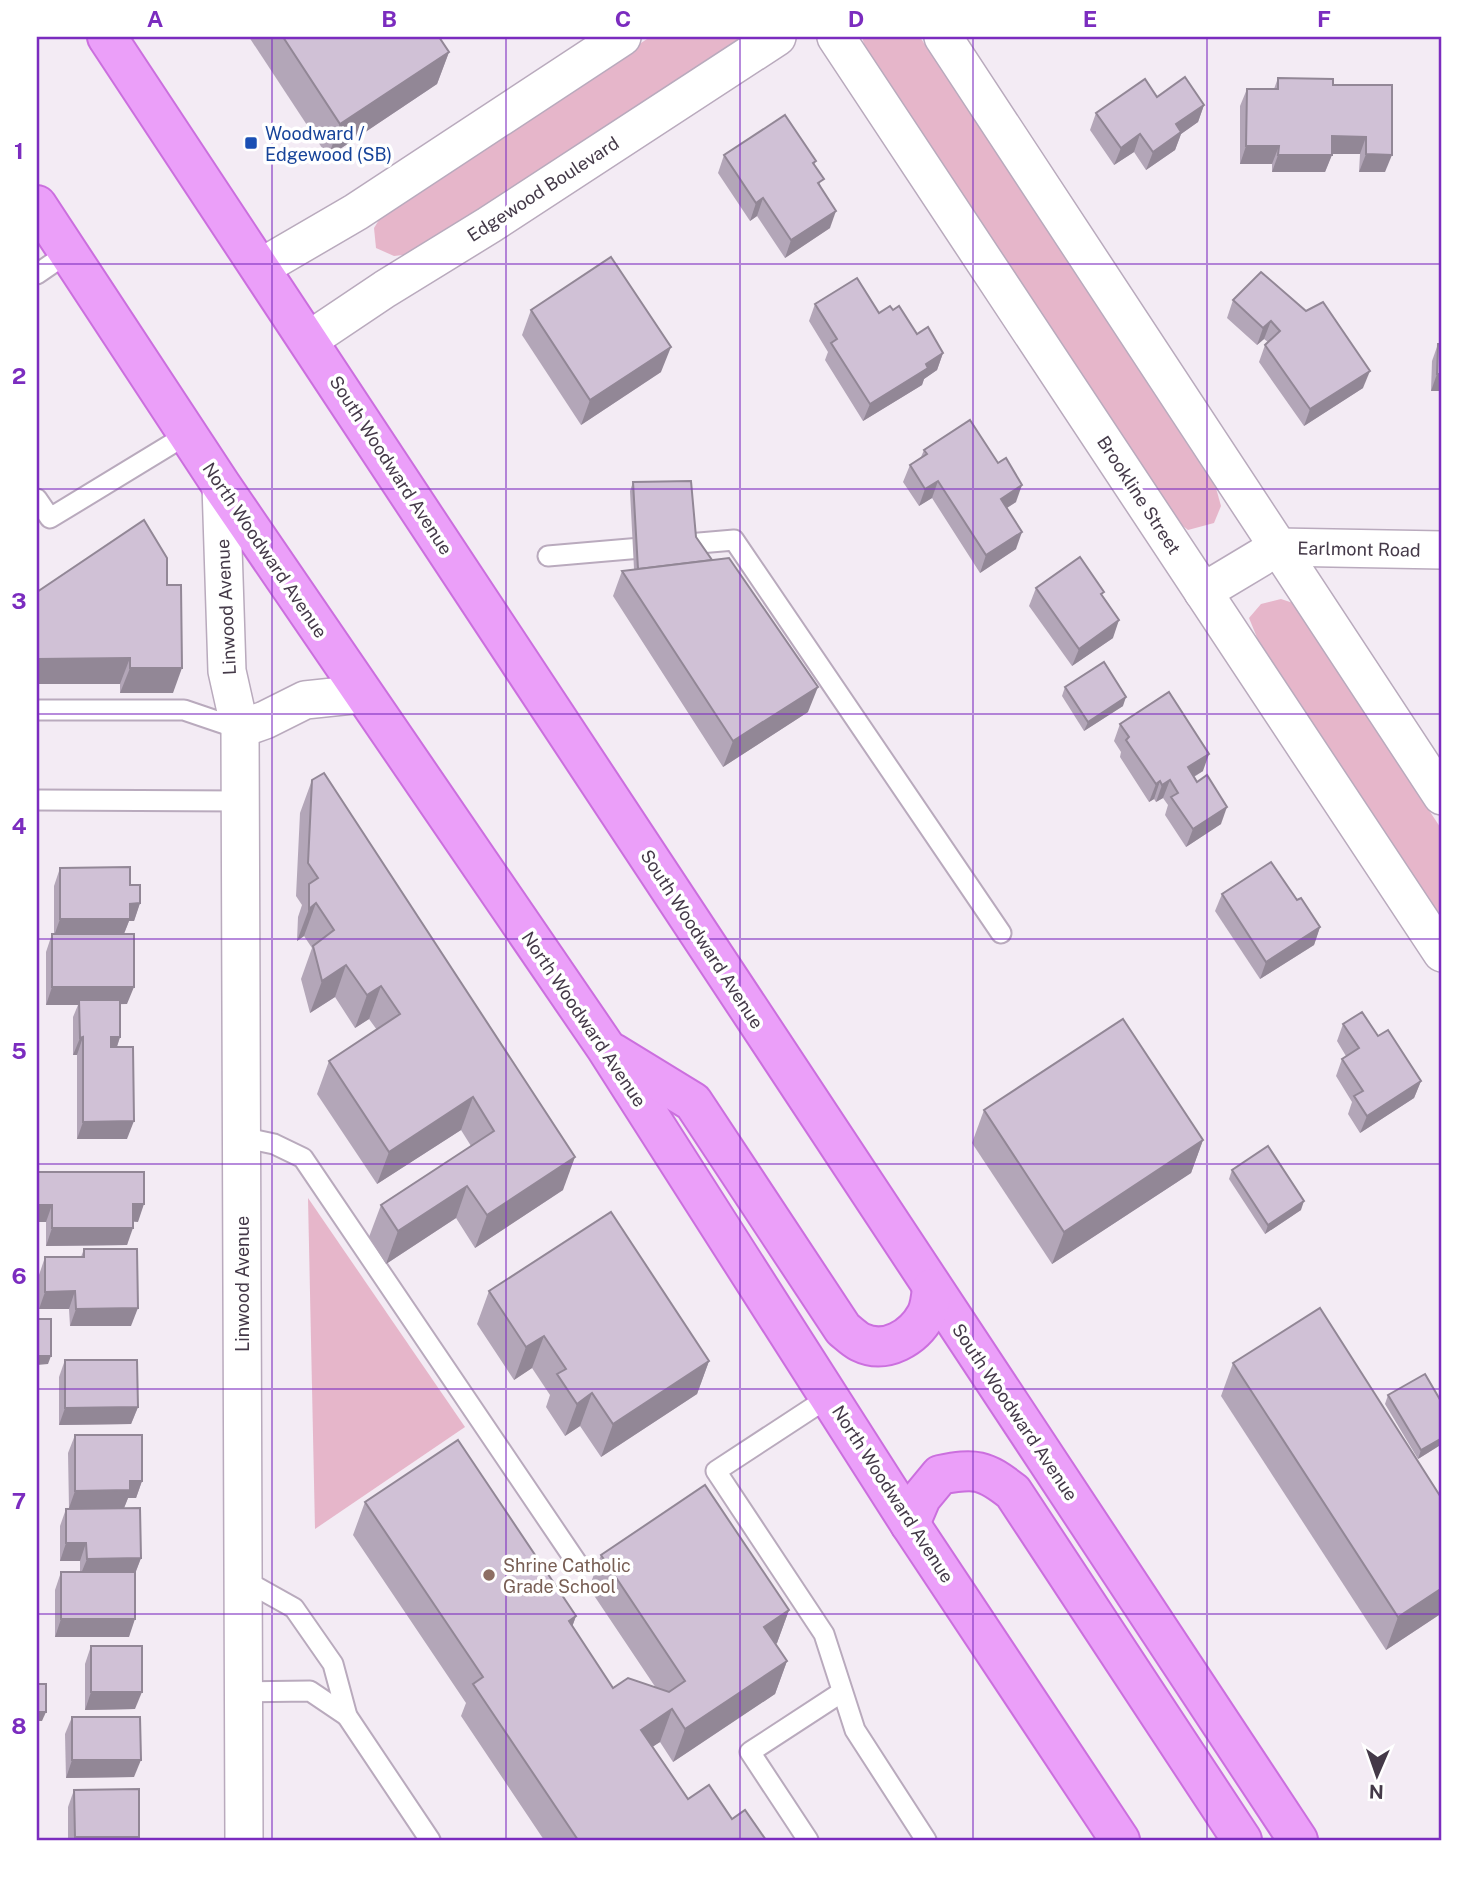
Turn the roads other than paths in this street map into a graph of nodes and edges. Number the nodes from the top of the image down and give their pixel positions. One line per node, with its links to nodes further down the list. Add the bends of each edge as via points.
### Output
1 (107, 37): 8 (main road, South Woodward Avenue)
2 (622, 37): 8 (street, via 349,216)
3 (776, 37): 10 (street, Edgewood Boulevard)
4 (836, 37): 17 (street, Brookline Street)
5 (943, 37): 14 (street)
6 (37, 205): 7 (main road, North Woodward Avenue)
7 (69, 252): 9 (lane); 11 (main road, North Woodward Avenue)
8 (260, 268): 10 (main road, South Woodward Avenue)
9 (37, 274)
10 (309, 340): 28 (main road, South Woodward Avenue)
11 (188, 434): 12 (main road, North Woodward Avenue); 13 (lane, via 50,517)
12 (221, 485): 18 (main road, North Woodward Avenue); 20 (street, Linwood Avenue, via 227,671)
13 (37, 499)
14 (1278, 547): 15 (street, Earlmont Road); 17 (street, Earlmont Road); 21 (street)
15 (1442, 550)
16 (548, 556): 24 (lane, via 734,540)
17 (1203, 592): 25 (street, Brookline Street)
18 (362, 694): 20 (street, via 305,700); 26 (main road, North Woodward Avenue)
19 (37, 710): 20 (lane, via 184,710)
20 (240, 729): 23 (street, Linwood Avenue)
21 (1442, 796)
22 (37, 800): 23 (lane)
23 (241, 801): 27 (street, Linwood Avenue)
24 (1001, 933)
25 (1442, 953)
26 (606, 1048): 28 (main road, via 692,1102 843,1329 861,1343 880,1346 913,1333 927,1313); 29 (main road, North Woodward Avenue)
27 (241, 1137): 31 (lane, via 274,1144 303,1158); 32 (street, Linwood Avenue)
28 (932, 1288): 42 (main road, South Woodward Avenue)
29 (829, 1397): 30 (main road, North Woodward Avenue); 34 (lane, via 716,1471 824,1634)
30 (910, 1524): 40 (main road, North Woodward Avenue); 41 (main road, via 921,1498 940,1475 979,1471 1013,1492)
31 (577, 1563)
32 (244, 1580): 33 (street, Linwood Avenue); 35 (lane, via 293,1608 333,1664)
33 (244, 1692): 35 (lane, via 310,1691); 36 (street, Linwood Avenue)
34 (842, 1692): 38 (lane, via 750,1752); 39 (lane, via 855,1730)
35 (347, 1716): 37 (lane)
36 (244, 1840)
37 (430, 1840)
38 (808, 1840)
39 (926, 1840)
40 (1120, 1840)
41 (1242, 1840)
42 (1298, 1840)

